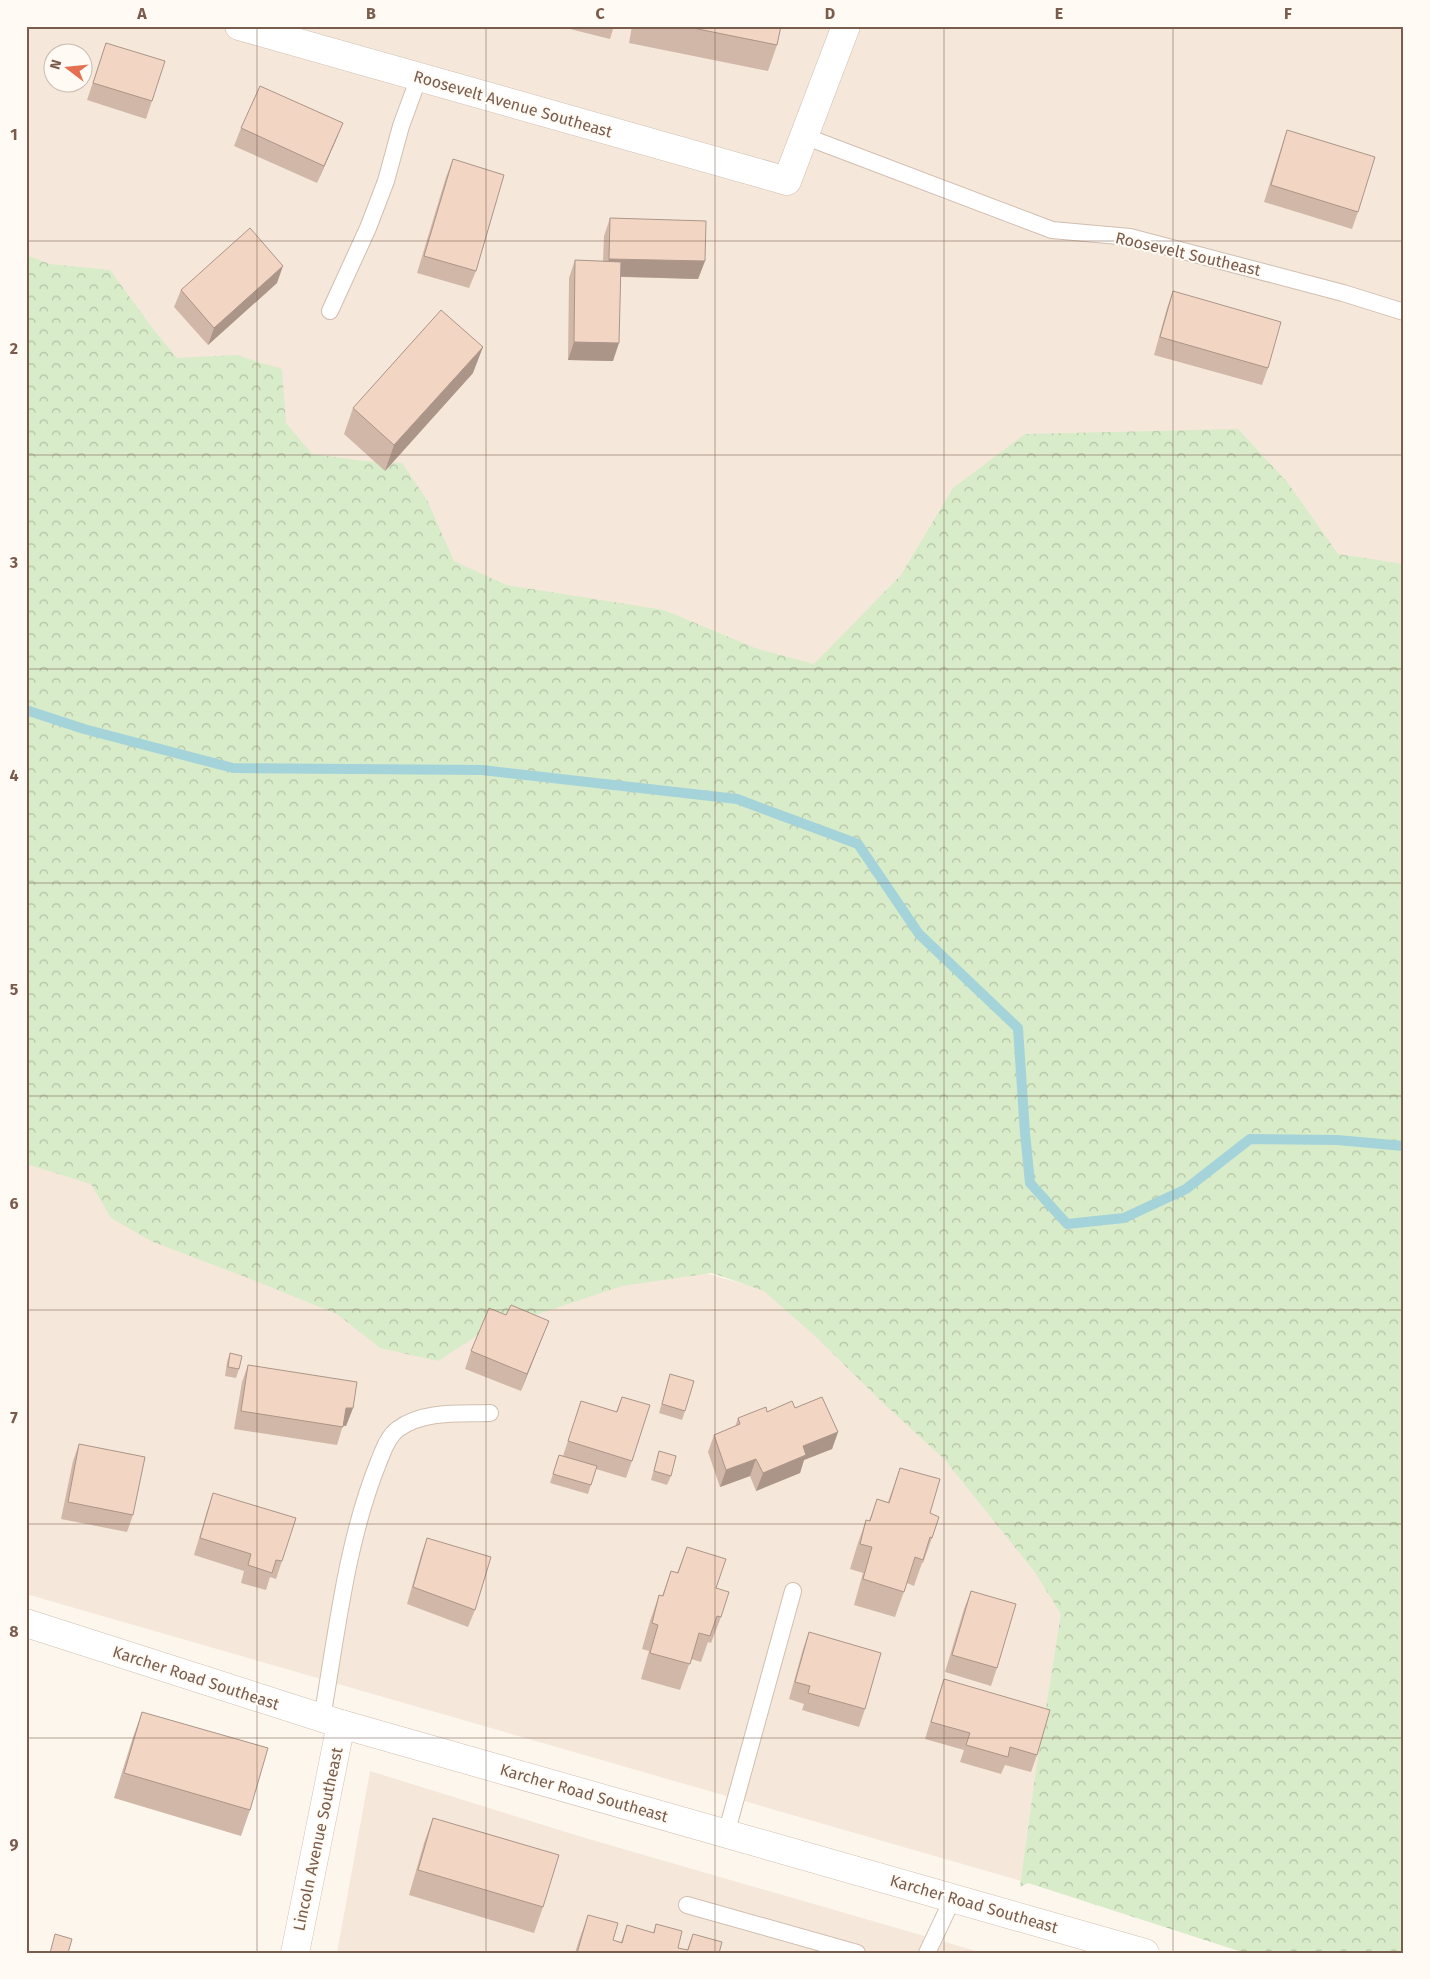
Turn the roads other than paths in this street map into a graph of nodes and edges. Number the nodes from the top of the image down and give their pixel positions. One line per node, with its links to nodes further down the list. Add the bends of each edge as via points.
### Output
1 (239, 26): 3 (street, Roosevelt Avenue Southeast)
2 (846, 26): 4 (street)
3 (419, 77): 4 (street, Roosevelt Avenue Southeast, via 786,181); 5 (lane, via 374,213)
4 (804, 136): 6 (lane, Roosevelt Southeast, via 1052,230 1130,237)
5 (330, 310)
6 (1404, 312)
7 (490, 1413): 10 (lane, via 415,1419 396,1429 386,1445 361,1510 351,1552)
8 (792, 1591): 11 (lane)
9 (26, 1623): 10 (street, Karcher Road Southeast)
10 (331, 1721): 11 (street, Karcher Road Southeast); 15 (street, Lincoln Avenue Southeast)
11 (726, 1834): 12 (street, Karcher Road Southeast)
12 (953, 1898): 14 (street, Karcher Road Southeast); 17 (lane)
13 (686, 1905): 16 (lane)
14 (1138, 1952)
15 (294, 1953)
16 (857, 1953)
17 (927, 1953)

